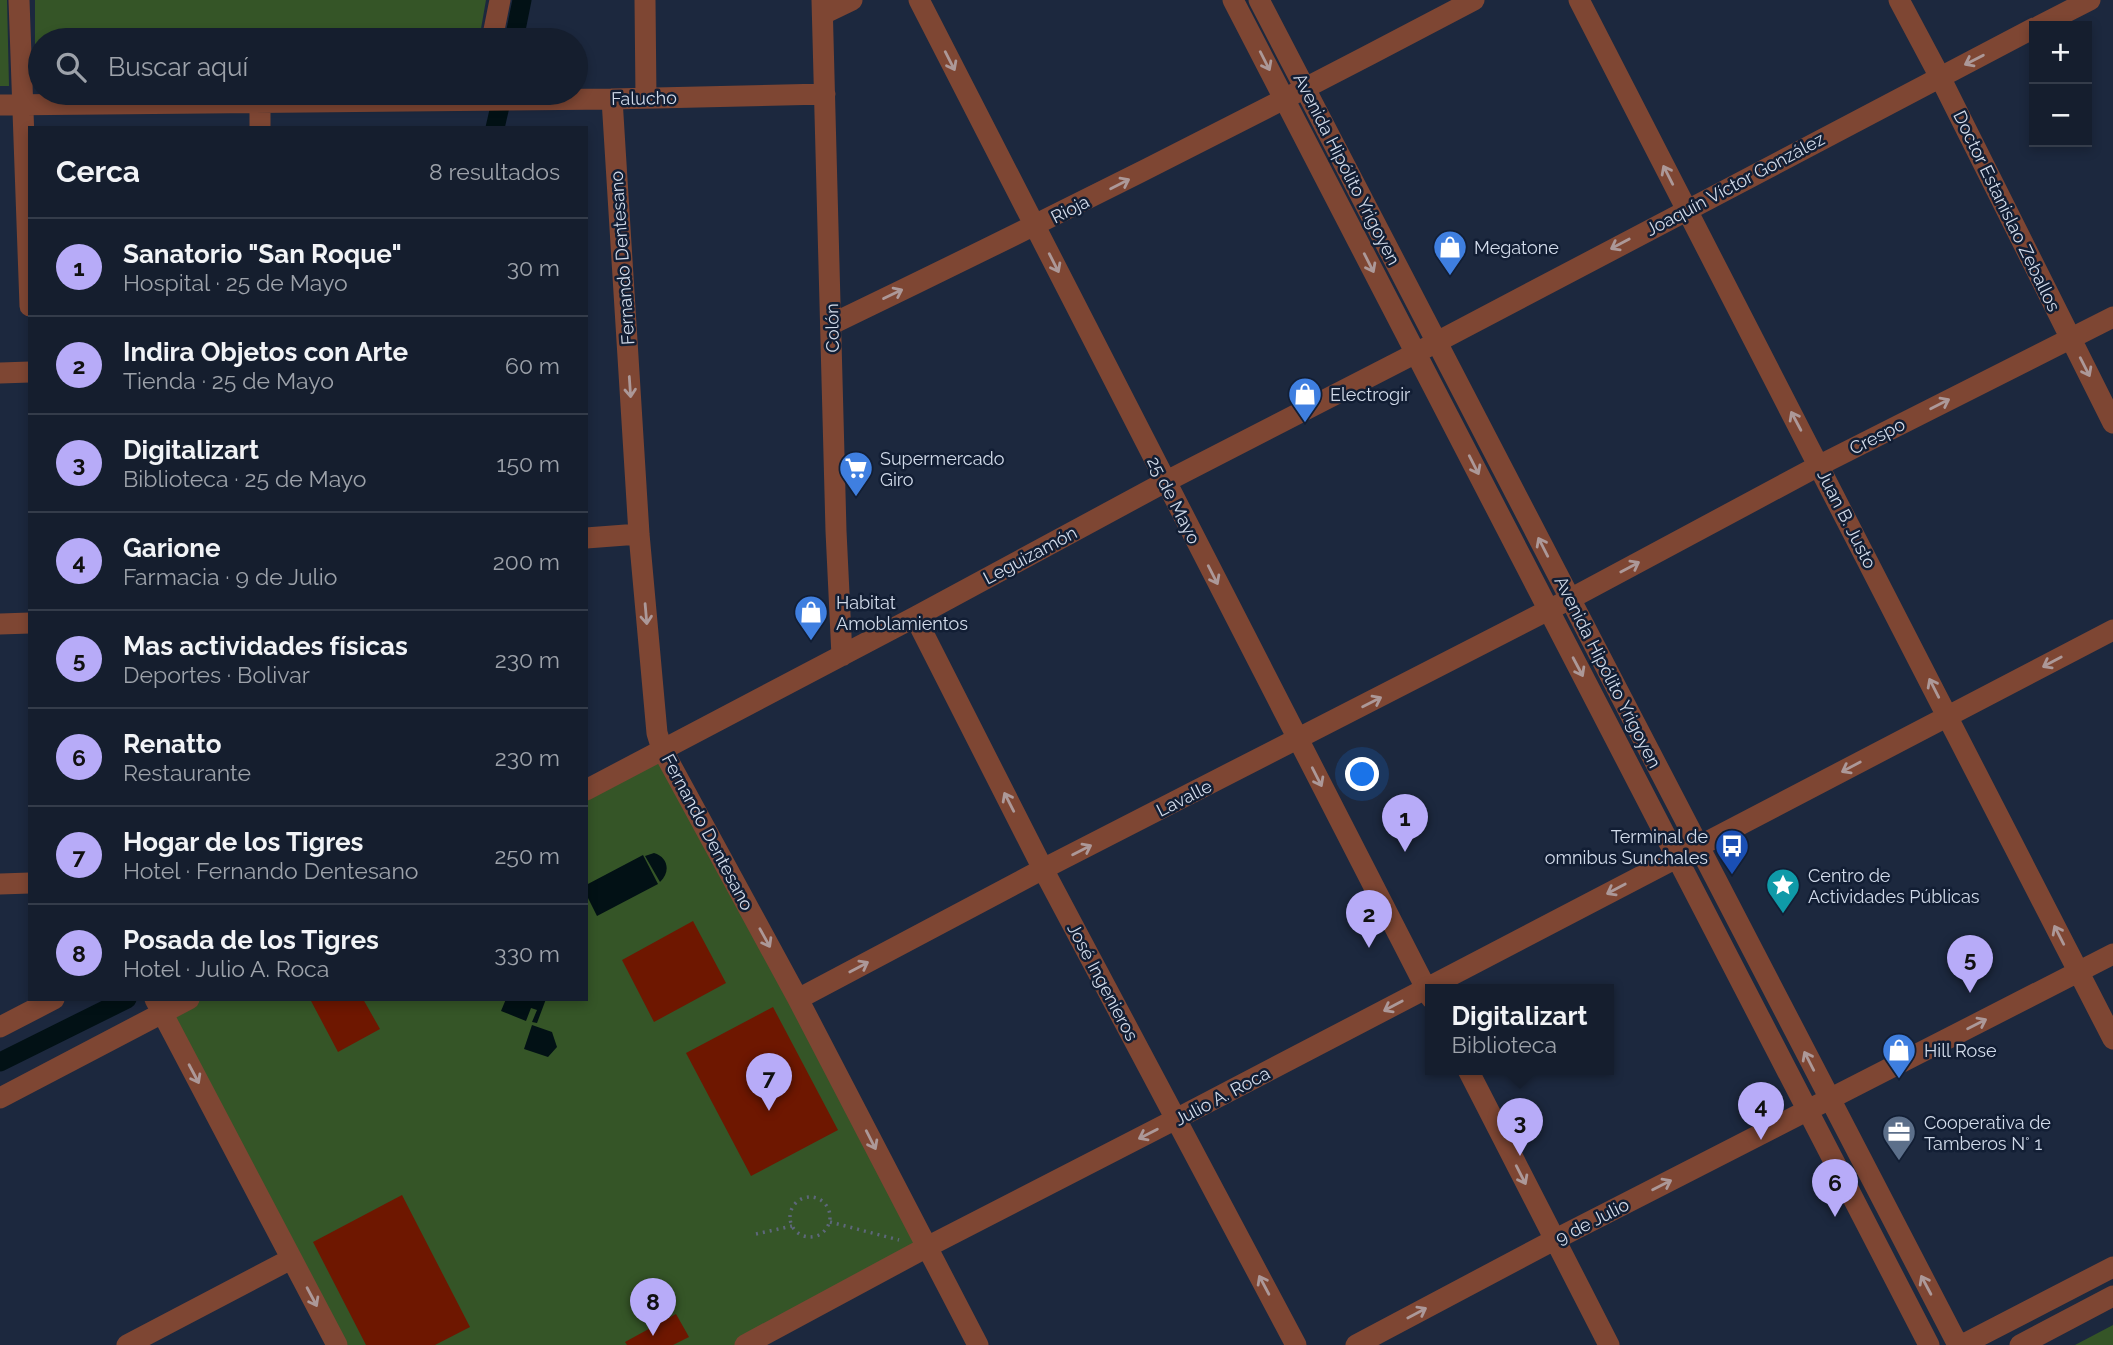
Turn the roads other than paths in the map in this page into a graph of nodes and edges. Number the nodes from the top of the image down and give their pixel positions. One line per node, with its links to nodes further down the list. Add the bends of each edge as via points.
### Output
1 (19, 0): 23 (street)
2 (499, 0): 14 (street)
3 (645, 0): 19 (street)
4 (852, 0): 12 (street)
5 (919, 0): 28 (street, 25 de Mayo, one-way to 28)
6 (1233, 0): 22 (street, Avenida Hipólito Yrigoyen, one-way to 22)
7 (1259, 0): 17 (street, Avenida Hipólito Yrigoyen)
8 (1474, 0): 17 (street, Rioja)
9 (1579, 0): 27 (street, Juan B. Justo, one-way to 9)
10 (1899, 0): 16 (street, Doctor Estanislao Zeballos)
11 (2090, 0): 13 (street, Joaquín Víctor González)
12 (823, 7): 18 (street, Colón)
13 (2048, 21)
14 (494, 28)
15 (2029, 31): 16 (street, Joaquín Víctor González, one-way to 16)
16 (1940, 77): 27 (street, Joaquín Víctor González); 32 (street, Doctor Estanislao Zeballos)
17 (1305, 89): 22 (street, Rioja); 33 (street, Avenida Hipólito Yrigoyen)
18 (825, 94): 19 (street, Falucho); 31 (street, Colón)
19 (646, 98): 21 (street, Falucho)
20 (588, 99): 21 (street, Falucho)
21 (612, 99): 40 (street, Fernando Dentesano, one-way to 40)
22 (1285, 100): 28 (street, Rioja, one-way to 22); 34 (street, Avenida Hipólito Yrigoyen, one-way to 34)
23 (10, 105): 24 (street, Falucho); 29 (street)
24 (28, 105)
25 (260, 105): 26 (street)
26 (260, 126)
27 (1686, 210): 33 (street, Joaquín Víctor González, one-way to 33); 38 (street, Juan B. Justo, one-way to 27)
28 (1035, 226): 31 (street, Rioja, one-way to 28); 39 (street, 25 de Mayo, one-way to 39)
29 (28, 286)
30 (2113, 317): 32 (street, Crespo)
31 (832, 324): 48 (street, Colón)
32 (2071, 339): 37 (street, Doctor Estanislao Zeballos, one-way to 37); 38 (street, Crespo, one-way to 32)
33 (1436, 341): 34 (street, Leguizamón); 42 (street, Avenida Hipólito Yrigoyen, one-way to 33)
34 (1416, 353): 39 (street, Leguizamón); 43 (street, Avenida Hipólito Yrigoyen, one-way to 43)
35 (28, 372): 36 (street)
36 (0, 373)
37 (2113, 423)
38 (1819, 465): 42 (street, Crespo, one-way to 38); 49 (street, Juan B. Justo, one-way to 38)
39 (1165, 482): 44 (street, Leguizamón); 50 (street, 25 de Mayo, one-way to 50)
40 (639, 534): 41 (street); 51 (street, Fernando Dentesano, one-way to 51)
41 (588, 538)
42 (1570, 599): 43 (street, Lavalle); 53 (street, Avenida Hipólito Yrigoyen)
43 (1549, 610): 50 (street, Lavalle, one-way to 43); 54 (street, Avenida Hipólito Yrigoyen, one-way to 54)
44 (915, 617): 48 (street, Leguizamón); 55 (street, José Ingenieros, one-way to 44)
45 (28, 623): 46 (street)
46 (0, 624)
47 (2113, 631): 49 (street, Julio A. Roca, one-way to 49)
48 (842, 656): 51 (street, Leguizamón)
49 (1948, 716): 53 (street, Julio A. Roca, one-way to 53); 59 (street, Juan B. Justo, one-way to 49)
50 (1298, 740): 55 (street, Lavalle, one-way to 50); 61 (street, 25 de Mayo, one-way to 61)
51 (662, 749): 52 (street, Leguizamón); 63 (street, Fernando Dentesano, one-way to 63)
52 (588, 789)
53 (1699, 846): 54 (street, Julio A. Roca); 71 (street, Avenida Hipólito Yrigoyen, one-way to 53)
54 (1677, 858): 60 (street, Julio A. Roca, one-way to 60); 72 (street, Avenida Hipólito Yrigoyen)
55 (1043, 869): 63 (street, Lavalle, one-way to 55); 73 (street, José Ingenieros)
56 (28, 883): 57 (street)
57 (0, 884)
58 (2113, 954): 59 (street, 9 de Julio)
59 (2079, 973): 68 (street, Juan B. Justo); 71 (street, 9 de Julio, one-way to 59)
60 (1446, 984)
61 (1425, 988)
62 (1425, 995): 73 (street, Julio A. Roca, one-way to 73)
63 (799, 999): 75 (street, Fernando Dentesano, one-way to 75)
64 (50, 1001): 67 (street)
65 (180, 1001): 66 (street)
66 (159, 1006): 70 (street); 76 (street, one-way to 76)
67 (0, 1027)
68 (2113, 1039)
69 (1471, 1075): 74 (street, one-way to 74)
70 (0, 1098)
71 (1829, 1100): 72 (street, 9 de Julio); 87 (street, Avenida Hipólito Yrigoyen, one-way to 71)
72 (1807, 1111): 74 (street, 9 de Julio, one-way to 72); 86 (street, Avenida Hipólito Yrigoyen)
73 (1177, 1119): 75 (street, Julio A. Roca, one-way to 75); 83 (street, José Ingenieros, one-way to 73)
74 (1554, 1240): 84 (street, 9 de Julio, one-way to 74); 85 (street)
75 (927, 1247): 81 (street, Julio A. Roca); 82 (street, Fernando Dentesano)
76 (291, 1259): 79 (street); 80 (street, one-way to 80)
77 (2113, 1267): 87 (street)
78 (2113, 1296): 88 (street)
79 (127, 1345)
80 (337, 1345)
81 (745, 1345)
82 (978, 1345)
83 (1296, 1345)
84 (1356, 1345)
85 (1609, 1345)
86 (1929, 1345)
87 (1960, 1345)
88 (2020, 1345)

